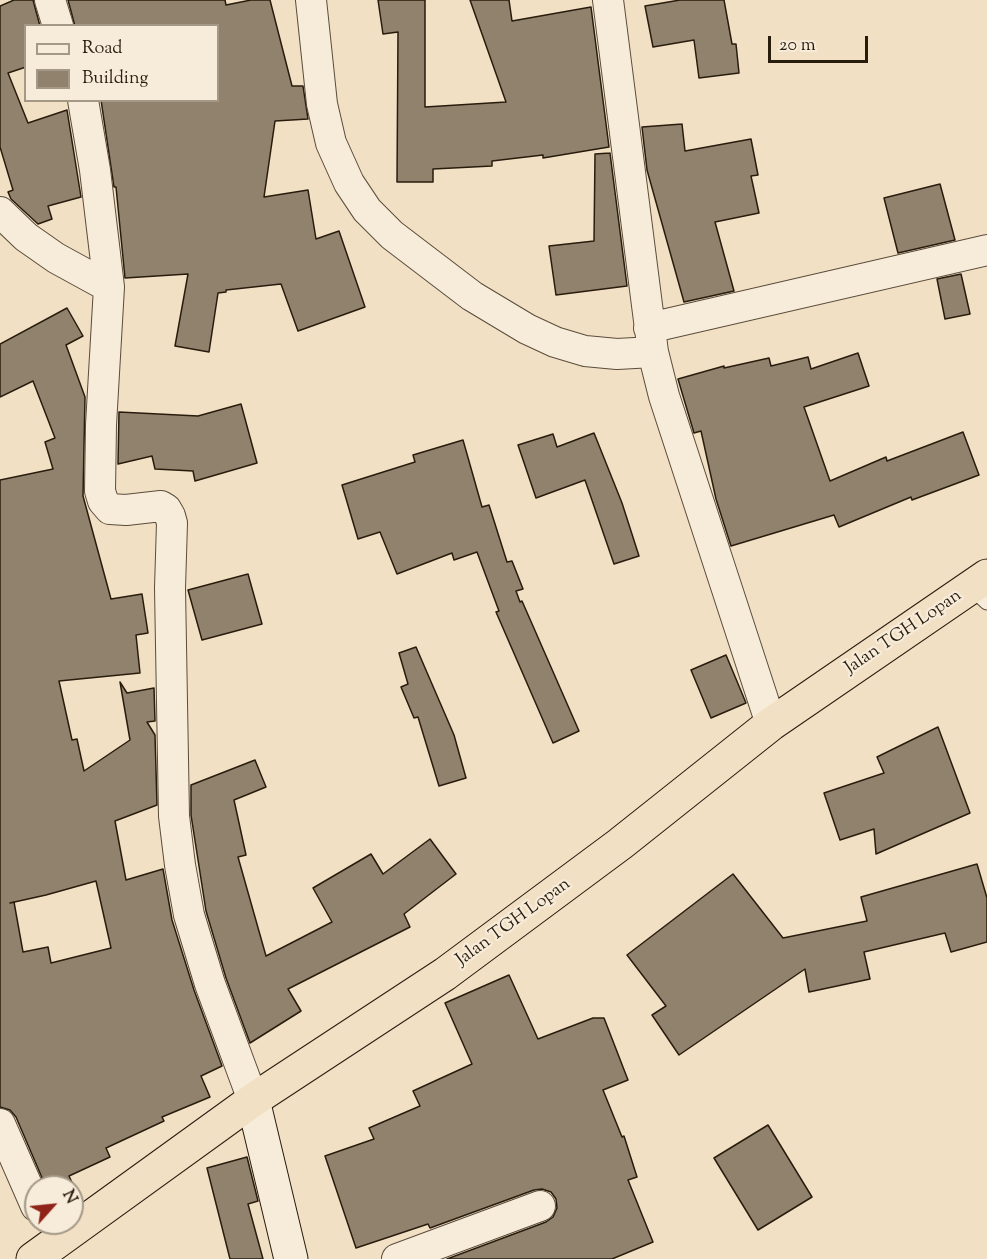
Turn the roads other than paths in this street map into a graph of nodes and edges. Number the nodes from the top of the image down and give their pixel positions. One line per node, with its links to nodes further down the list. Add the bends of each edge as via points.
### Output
1 (50, 0): 4 (street)
2 (311, 0): 9 (street, via 321,104 331,143 349,183 367,210 392,235 472,296 555,342 585,351 617,354)
3 (608, 0): 9 (street)
4 (57, 24)
5 (83, 102): 8 (street)
6 (0, 212): 8 (street, via 56,258)
7 (987, 250): 9 (street)
8 (109, 287): 12 (street, via 100,491 110,509 161,506 172,523 174,816 180,865 189,915 210,984)
9 (651, 340): 11 (street, via 664,396)
10 (982, 588): 11 (highway, Jalan TGH Lopan)
11 (771, 724): 12 (highway, Jalan TGH Lopan, via 620,844 445,974)
12 (253, 1100): 16 (highway, Jalan TGH Lopan); 17 (street)
13 (0, 1124): 14 (street)
14 (24, 1179)
15 (540, 1206): 18 (street)
16 (43, 1242)
17 (291, 1259)
18 (397, 1259)

